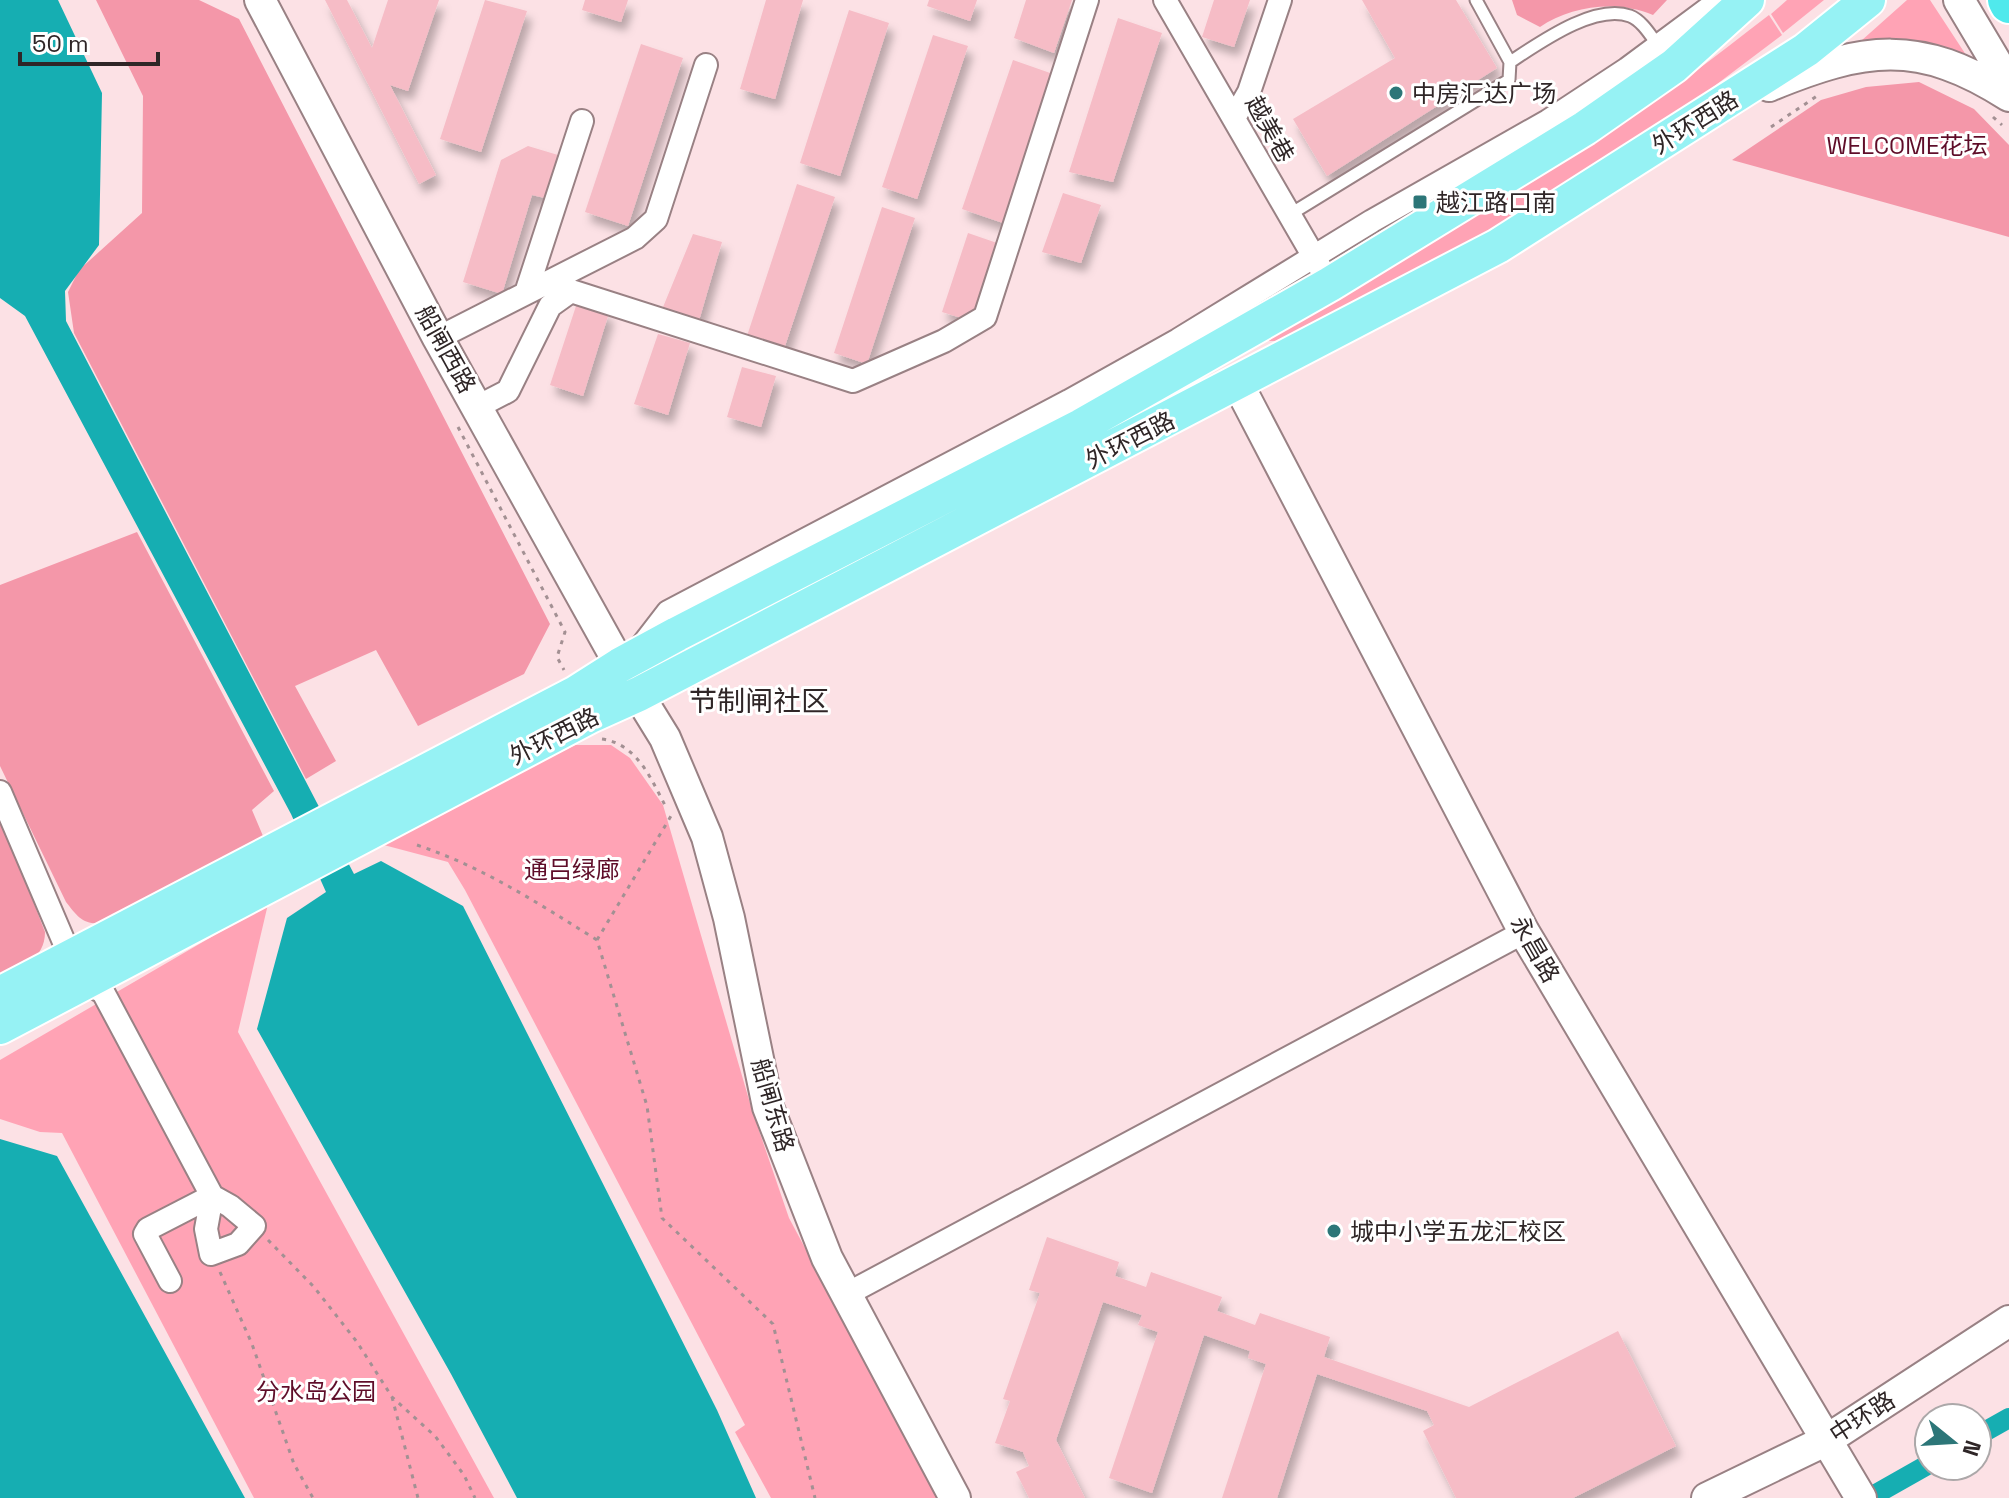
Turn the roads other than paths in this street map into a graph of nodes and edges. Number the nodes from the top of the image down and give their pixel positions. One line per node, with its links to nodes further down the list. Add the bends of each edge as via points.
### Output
1 (260, 0): 21 (street, 船闸西路)
2 (1087, 0): 23 (street, via 985,317 853,381 571,291 550,306 508,391)
3 (1165, 0): 16 (street, 越美巷)
4 (1280, 0): 16 (street, via 1249,92)
5 (1476, 0): 10 (lane)
6 (1747, 0): 9 (main road, 外环西路)
7 (1868, 0): 14 (main road, 外环西路, via 1806,50)
8 (1959, 0): 13 (street)
9 (1724, 8): 12 (main road, 外环西路); 19 (street)
10 (1510, 62): 12 (lane, via 1581,21 1629,16); 18 (lane, via 1509,80)
11 (706, 65): 20 (street, via 656,219 635,238)
12 (1674, 66): 19 (main road, 外环西路, via 1585,128)
13 (2009, 84)
14 (1722, 105): 15 (street, via 1814,67 1880,54 1910,54 1979,77); 22 (main road, 外环西路, via 1498,246)
15 (2002, 112)
16 (1234, 118): 18 (street, 越美巷)
17 (582, 121): 20 (street)
18 (1288, 216): 19 (street, 越美巷)
19 (1322, 270): 24 (main road, 外环西路, via 1081,426)
20 (526, 293): 21 (street)
21 (438, 338): 23 (street, 船闸西路)
22 (1238, 384): 25 (main road, 外环西路); 28 (street, 永昌路)
23 (479, 406): 24 (street, 船闸西路)
24 (627, 661): 25 (street, 船闸西路); 27 (main road, 外环西路)
25 (639, 694): 27 (main road, 外环西路); 34 (street, 船闸东路, via 665,738 707,837 768,1107 827,1258)
26 (0, 792): 29 (street)
27 (358, 822): 29 (main road)
28 (1524, 932): 34 (street); 36 (street, 永昌路)
29 (78, 970): 30 (main road); 31 (main road); 32 (street, via 103,992)
30 (0, 994)
31 (0, 1027)
32 (212, 1196): 32 (street, via 206,1229 211,1254 238,1244 254,1226); 33 (street, via 145,1234)
33 (170, 1281)
34 (847, 1294): 37 (street, 船闸东路)
35 (2009, 1321): 36 (street, 中环路)
36 (1825, 1441): 38 (street, 中环路); 39 (street, 永昌路)
37 (955, 1498)
38 (1707, 1498)
39 (1861, 1498)

